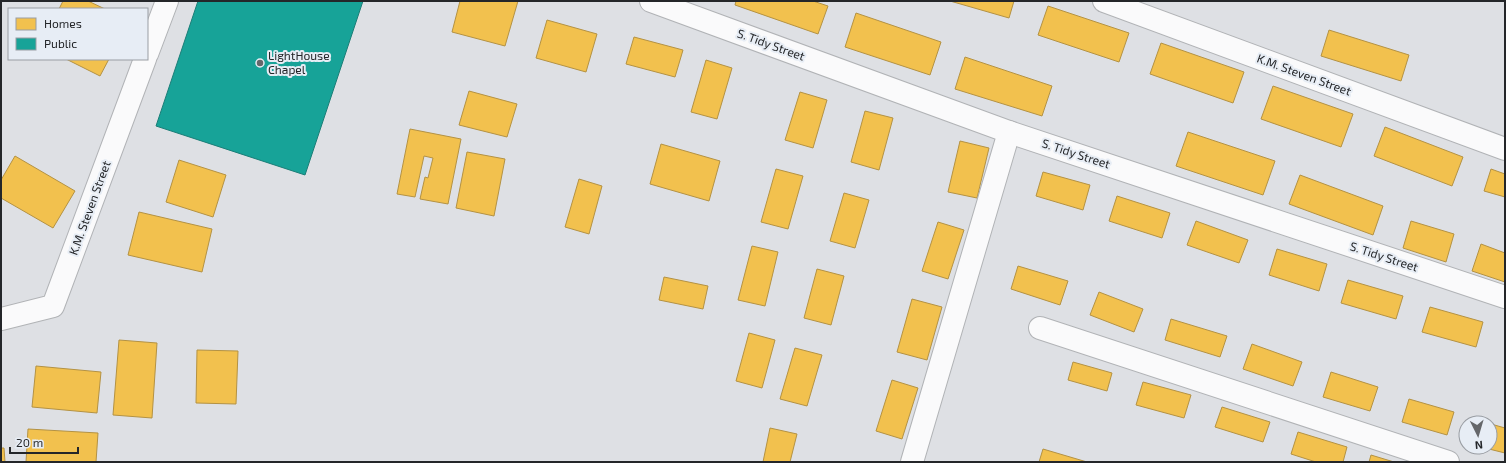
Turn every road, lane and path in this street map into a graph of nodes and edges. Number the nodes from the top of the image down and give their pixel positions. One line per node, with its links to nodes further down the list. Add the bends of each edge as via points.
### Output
1 (167, 1): 4 (street)
2 (651, 1): 6 (street, S. Tidy Street)
3 (1104, 1): 7 (street, K.M. Steven Street)
4 (148, 51)
5 (145, 60): 9 (street, K.M. Steven Street, via 53,306)
6 (1009, 132): 8 (street, S. Tidy Street); 11 (street)
7 (1505, 149)
8 (1505, 297)
9 (1, 319)
10 (1040, 328): 12 (street)
11 (915, 461)
12 (1448, 462)

